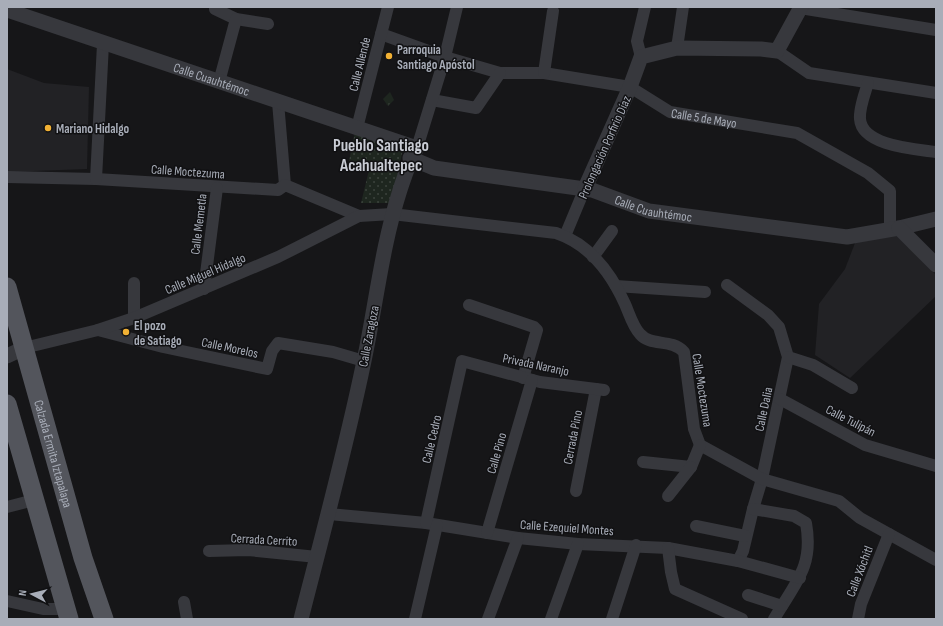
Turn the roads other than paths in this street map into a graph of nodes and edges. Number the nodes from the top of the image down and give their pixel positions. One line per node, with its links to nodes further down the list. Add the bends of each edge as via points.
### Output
1 (215, 7): 9 (street)
2 (388, 7): 12 (street, Calle Allende)
3 (457, 7): 16 (street, Calle Zaragoza)
4 (645, 7): 17 (street, via 637,41)
5 (683, 7): 14 (street)
6 (800, 7): 11 (street); 15 (street)
7 (12, 10): 13 (street, Calle Cuauhtémoc)
8 (553, 11): 19 (street)
9 (236, 19): 10 (street); 20 (street)
10 (268, 24)
11 (936, 30)
12 (381, 34): 16 (street, Calle 5 de Mayo); 26 (street, Calle Allende)
13 (103, 44): 20 (street, Calle Cuauhtémoc); 30 (street)
14 (677, 48): 15 (street); 17 (street)
15 (777, 51): 21 (street, via 809,73)
16 (445, 57): 18 (street, Calle 5 de Mayo); 24 (street, Calle Zaragoza)
17 (641, 57): 22 (street, Prolongación Porfirio Díaz)
18 (500, 73): 19 (street, Calle 5 de Mayo); 24 (street, via 476,108)
19 (544, 73): 22 (street, Calle 5 de Mayo)
20 (220, 82): 25 (street, Calle Cuauhtémoc)
21 (868, 83): 23 (street); 27 (street, via 859,116 861,127 870,136 882,141)
22 (630, 87): 33 (street, Prolongación Porfirio Díaz); 37 (street, Calle 5 de Mayo, via 670,112 797,133 868,173 890,191)
23 (936, 93)
24 (432, 100): 28 (street, Calle Zaragoza)
25 (278, 102): 26 (street, Calle Cuauhtémoc); 31 (street)
26 (357, 128): 28 (street, Calle Cuauhtémoc)
27 (936, 152)
28 (413, 153): 33 (street, Calle Cuauhtémoc, via 434,168); 34 (street, Calle Zaragoza)
29 (7, 177): 30 (street, Calle Moctezuma)
30 (96, 179): 32 (street, Calle Moctezuma)
31 (285, 185): 32 (street, Calle Moctezuma, via 278,190); 35 (street)
32 (217, 188): 46 (street, Calle Memetla)
33 (585, 188): 37 (street, Calle Cuauhtémoc, via 649,211 686,216 847,237); 39 (street, Prolongación Porfirio Díaz)
34 (392, 214): 35 (street, Calle Miguel Hidalgo); 39 (street, Calle Moctezuma, via 543,231); 54 (street, Calle Zaragoza)
35 (359, 216): 46 (street, Calle Miguel Hidalgo, via 278,257)
36 (936, 219): 37 (street, Calle Cuauhtémoc)
37 (894, 229): 41 (street)
38 (612, 231): 40 (street)
39 (565, 236): 40 (street, Calle Moctezuma)
40 (593, 256): 44 (street, Calle Moctezuma)
41 (936, 265)
42 (134, 283): 49 (street)
43 (727, 285): 53 (street, Calle Dalia, via 768,315 779,327)
44 (616, 286): 47 (street); 61 (street, Calle Moctezuma, via 639,334 647,340 678,345 684,352 694,429)
45 (7, 287): 51 (main road, Calzada Ermita Iztapalapa)
46 (204, 289): 49 (street, Calle Miguel Hidalgo)
47 (704, 292)
48 (469, 306): 56 (street, Calle Pino, via 537,330)
49 (134, 318): 50 (street, Calle Miguel Hidalgo)
50 (98, 330): 51 (street, Calle Miguel Hidalgo); 54 (street, Calle Morelos, via 267,369 272,351 278,343 333,352)
51 (24, 348): 52 (street); 91 (main road, Calzada Ermita Iztapalapa, via 83,558)
52 (7, 356)
53 (788, 357): 57 (street, via 813,365); 59 (street, Calle Dalia)
54 (364, 361): 71 (street, Calle Zaragoza)
55 (462, 362): 56 (street, Privada Naranjo); 72 (street, Calle Cedro)
56 (527, 379): 58 (street, Privada Naranjo); 74 (street, Calle Pino)
57 (852, 388)
58 (600, 389): 66 (street, Cerrada Pino)
59 (780, 399): 63 (street, Calle Tulipán, via 865,445); 65 (street, Calle Dalia)
60 (7, 404): 68 (main road)
61 (700, 445): 64 (street); 65 (street, Calle Moctezuma)
62 (643, 462): 64 (street)
63 (936, 466)
64 (691, 467): 67 (street)
65 (762, 479): 70 (street, Calle Dalia); 75 (street, Calle Moctezuma, via 839,502 860,518)
66 (576, 491)
67 (668, 496)
68 (34, 500): 69 (street); 90 (main road)
69 (10, 507)
70 (753, 509): 76 (street, Calle Dalia); 85 (street, via 794,516 806,523 809,538 808,557)
71 (330, 514): 72 (street, Calle Ezequiel Montes); 82 (street, Calle Zaragoza)
72 (432, 524): 74 (street, Calle Ezequiel Montes); 94 (street, Calle Cedro)
73 (696, 526): 76 (street)
74 (487, 534): 77 (street, Calle Ezequiel Montes)
75 (889, 534): 83 (street, Calle Moctezuma); 100 (street, Calle Xóchitl, via 861,604)
76 (746, 536): 84 (street, Calle Dalia)
77 (518, 538): 78 (street, Calle Ezequiel Montes); 95 (street)
78 (578, 544): 79 (street, Calle Ezequiel Montes); 96 (street)
79 (636, 546): 80 (street, Calle Ezequiel Montes); 97 (street)
80 (668, 548): 84 (street, Calle Ezequiel Montes); 98 (street, via 676,589)
81 (209, 551): 82 (street, Cerrada Cerrito, via 248,550)
82 (317, 557): 93 (street, Calle Zaragoza)
83 (936, 560)
84 (738, 561): 85 (street, Calle Ezequiel Montes)
85 (800, 578): 89 (street)
86 (748, 595): 89 (street)
87 (7, 601): 90 (street)
88 (184, 602): 92 (street)
89 (782, 606): 99 (street)
90 (67, 614)
91 (104, 619)
92 (187, 619)
93 (301, 619)
94 (415, 619)
95 (488, 619)
96 (551, 619)
97 (612, 619)
98 (742, 619)
99 (774, 619)
100 (858, 619)

